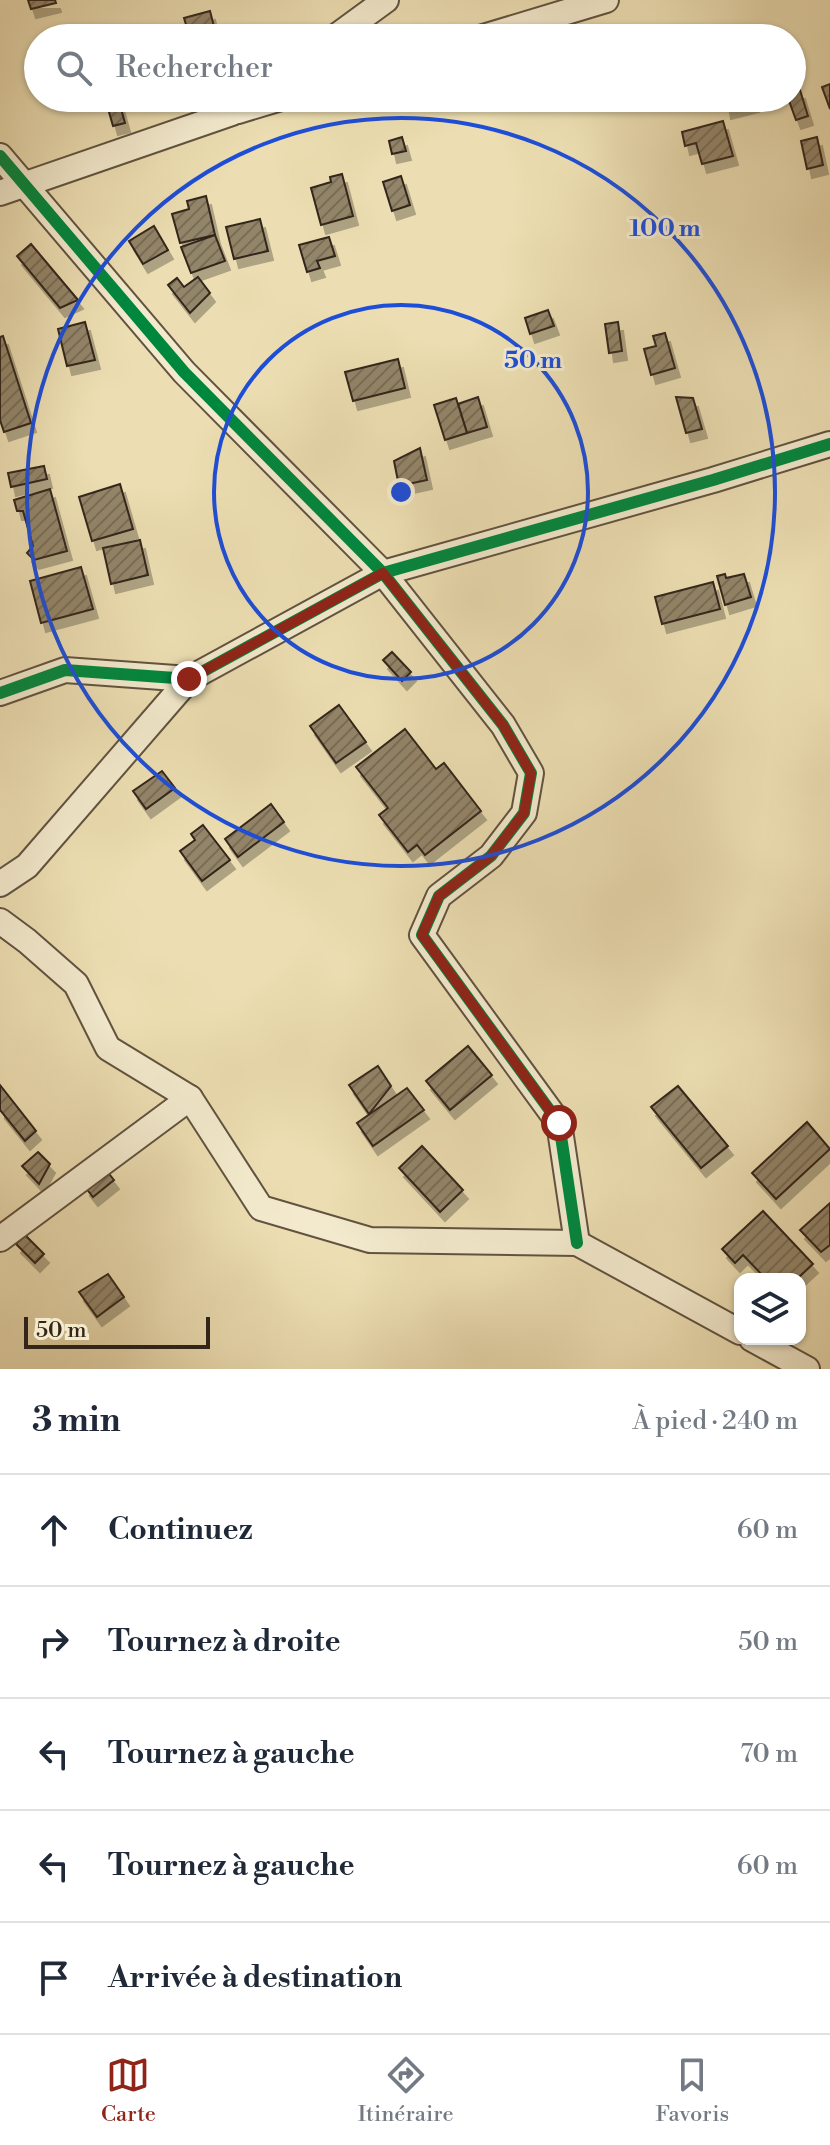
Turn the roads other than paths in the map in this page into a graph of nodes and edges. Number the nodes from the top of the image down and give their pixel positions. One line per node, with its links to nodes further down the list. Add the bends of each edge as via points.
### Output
1 (386, 0): 3 (street)
2 (606, 0): 4 (street)
3 (353, 24)
4 (526, 24)
5 (235, 112): 6 (street)
6 (232, 113): 8 (street)
7 (0, 156): 8 (street)
8 (25, 186): 9 (street); 11 (street, via 184,372)
9 (0, 193)
10 (830, 444): 11 (street)
11 (383, 573): 12 (street); 18 (street, via 503,725 531,773 524,813 491,856 439,896 422,935 559,1123)
12 (189, 679): 13 (street, via 65,670); 14 (street, via 27,866)
13 (0, 693)
14 (0, 884)
15 (0, 921): 16 (street, via 76,984 108,1048)
16 (190, 1098): 17 (street); 18 (street, via 261,1208 370,1240)
17 (0, 1239)
18 (577, 1243): 19 (street)
19 (734, 1329)
20 (763, 1345): 21 (street)
21 (807, 1369)

